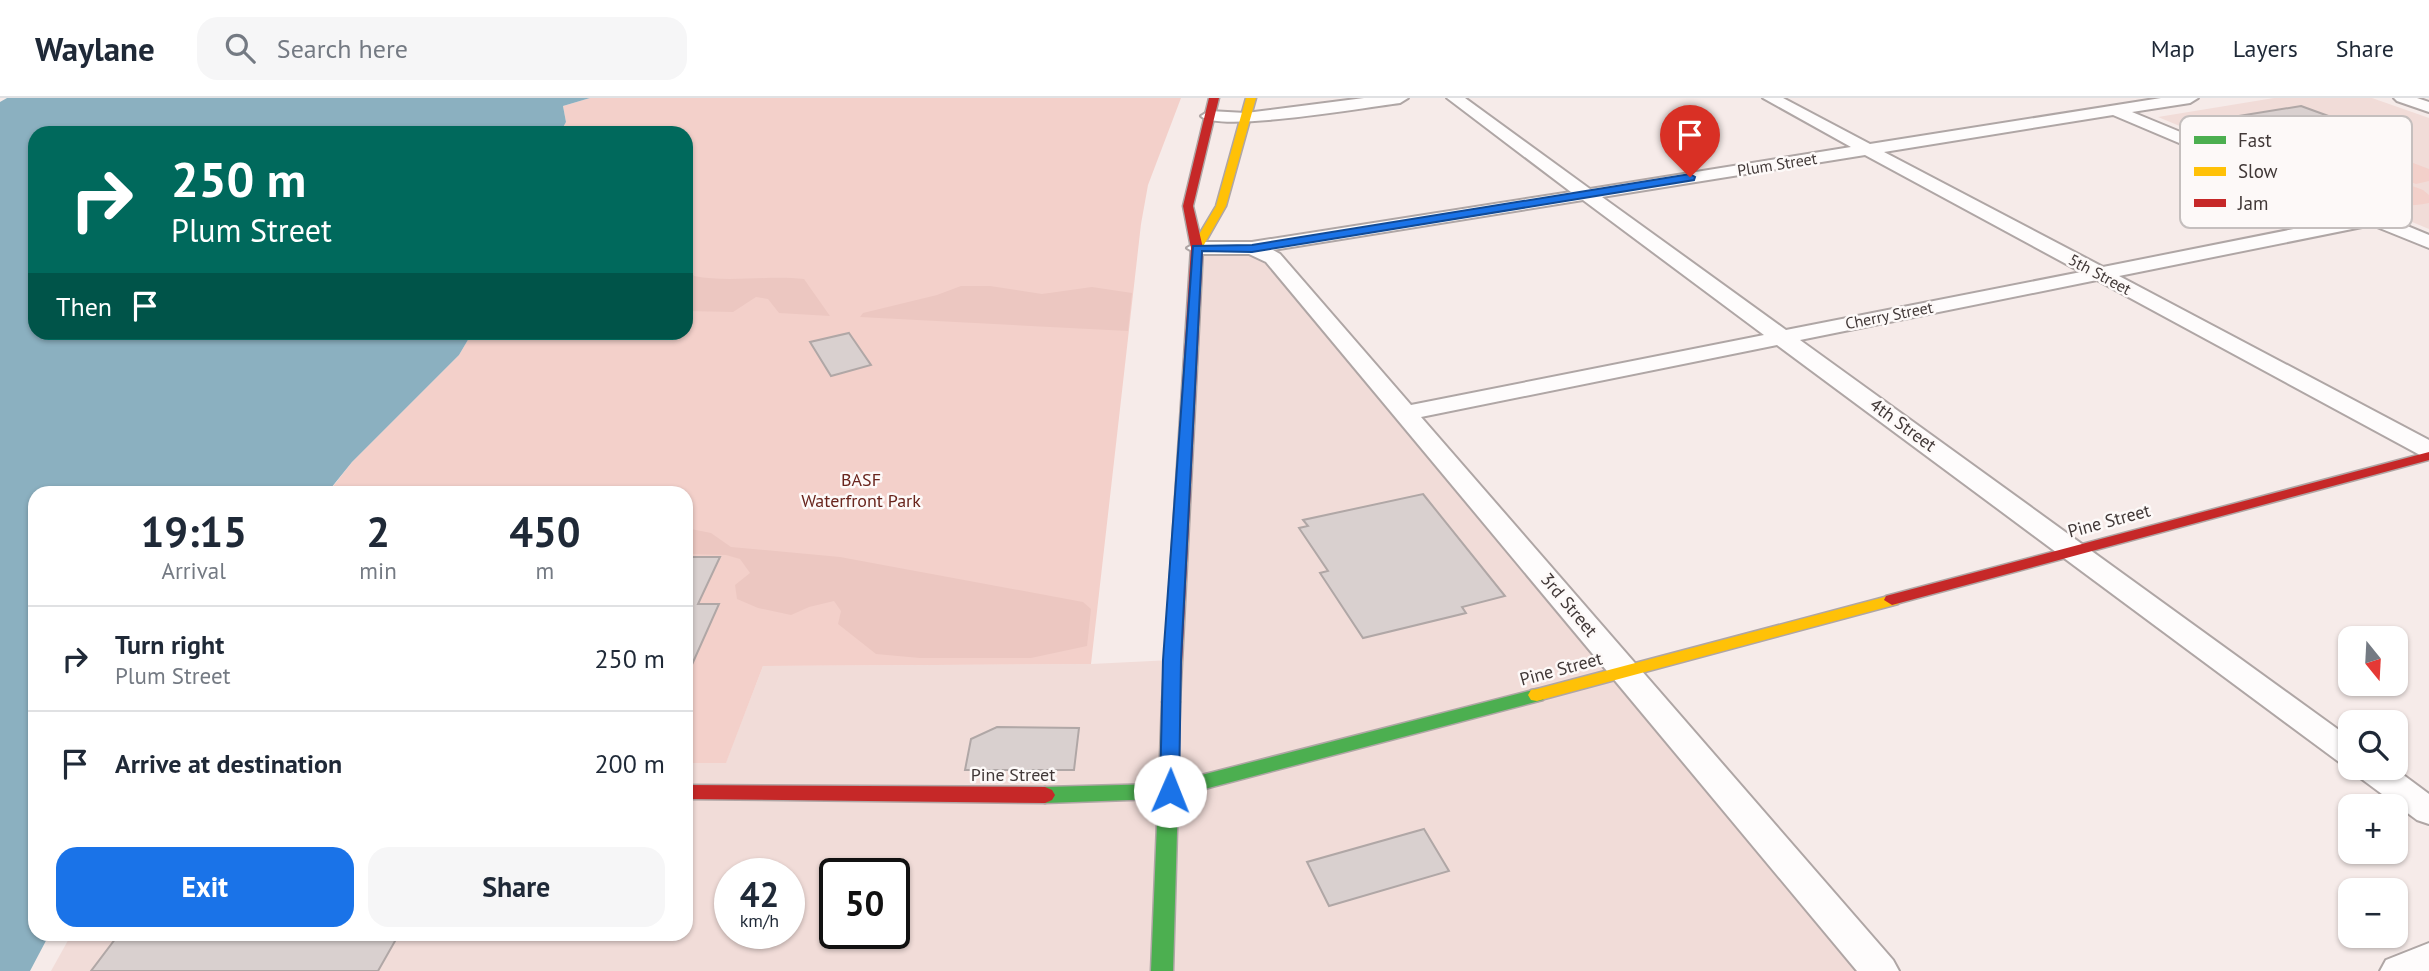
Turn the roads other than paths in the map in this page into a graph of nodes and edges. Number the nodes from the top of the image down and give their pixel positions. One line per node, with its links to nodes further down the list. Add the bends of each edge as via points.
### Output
1 (1214, 98): 11 (main road)
2 (1251, 98): 12 (main road)
3 (1400, 98): 12 (street)
4 (1455, 98): 15 (street, 4th Street)
5 (1771, 98): 14 (street, 5th Street)
6 (2086, 98): 10 (street)
7 (2190, 98): 10 (street, Plum Street)
8 (2402, 98): 9 (street)
9 (2429, 107)
10 (2115, 110): 13 (street); 14 (street, Plum Street)
11 (1209, 116): 12 (street); 19 (main road, via 1188,206)
12 (1246, 118): 19 (main road, via 1221,206)
13 (2180, 137)
14 (1867, 149): 15 (street, Plum Street); 21 (street, 5th Street)
15 (1587, 194): 20 (street, Plum Street); 22 (street, 4th Street)
16 (2329, 228): 21 (street, Cherry Street)
17 (2396, 228): 18 (street)
18 (2429, 242)
19 (1197, 248): 20 (street, Plum Street); 30 (main road, via 1172,660)
20 (1252, 248): 23 (street, 3rd Street, via 1273,258)
21 (2099, 274): 22 (street, Cherry Street); 24 (street, 5th Street)
22 (1782, 336): 23 (street, Cherry Street); 26 (street, 4th Street)
23 (1405, 413): 27 (street, 3rd Street)
24 (2429, 450)
25 (2429, 456): 26 (main road, Pine Street)
26 (2074, 551): 27 (main road, Pine Street); 28 (street, 4th Street)
27 (1625, 672): 30 (main road, Pine Street); 35 (street, 3rd Street)
28 (2338, 745)
29 (2386, 780): 32 (street)
30 (1170, 791): 31 (main road, Pine Street, via 1077,795); 34 (main road)
31 (693, 792)
32 (2429, 811)
33 (2429, 958): 36 (street)
34 (1162, 971)
35 (1880, 971)
36 (2399, 971)

